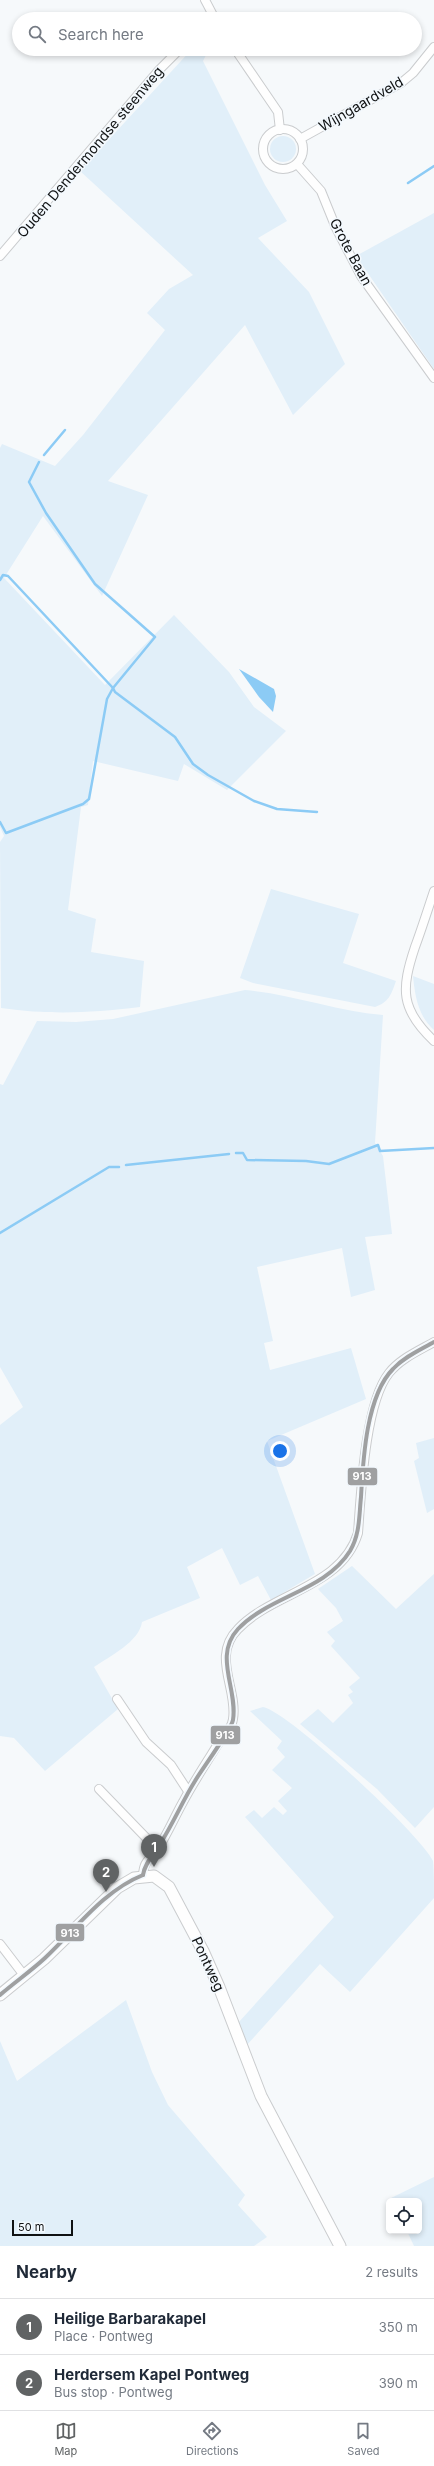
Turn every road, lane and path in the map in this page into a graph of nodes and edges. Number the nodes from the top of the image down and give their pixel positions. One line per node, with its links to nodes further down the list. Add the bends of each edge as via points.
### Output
1 (205, 0): 2 (street)
2 (210, 12)
3 (434, 47): 7 (street, Wijngaardveld, via 401,84)
4 (173, 56): 9 (street, Ouden Dendermondse steenweg)
5 (240, 56): 6 (street, via 278,112)
6 (280, 130): 7 (street, via 289,130); 8 (street, via 270,134 266,139 263,145 265,158 269,164 281,170)
7 (300, 139): 8 (street, via 303,150)
8 (297, 164): 10 (street, Grote Baan, via 322,191 336,228 361,276)
9 (0, 256)
10 (434, 378)
11 (434, 891): 12 (street, via 405,985 406,999 412,1016)
12 (434, 1041)
13 (434, 1342): 16 (street, via 400,1361 380,1387 372,1411 358,1533 354,1548 337,1568 252,1617 237,1629 229,1642 225,1660 233,1706 232,1726)
14 (117, 1699): 16 (street, via 146,1742 171,1765)
15 (98, 1789): 17 (street)
16 (188, 1791): 17 (street)
17 (157, 1849): 18 (street, via 144,1864)
18 (143, 1876): 20 (street, via 117,1888 44,1959); 22 (street, Pontweg, via 154,1876 169,1887 204,1950 261,2096)
19 (0, 1944): 20 (street)
20 (23, 1974): 21 (street)
21 (0, 1995)
22 (340, 2246)

